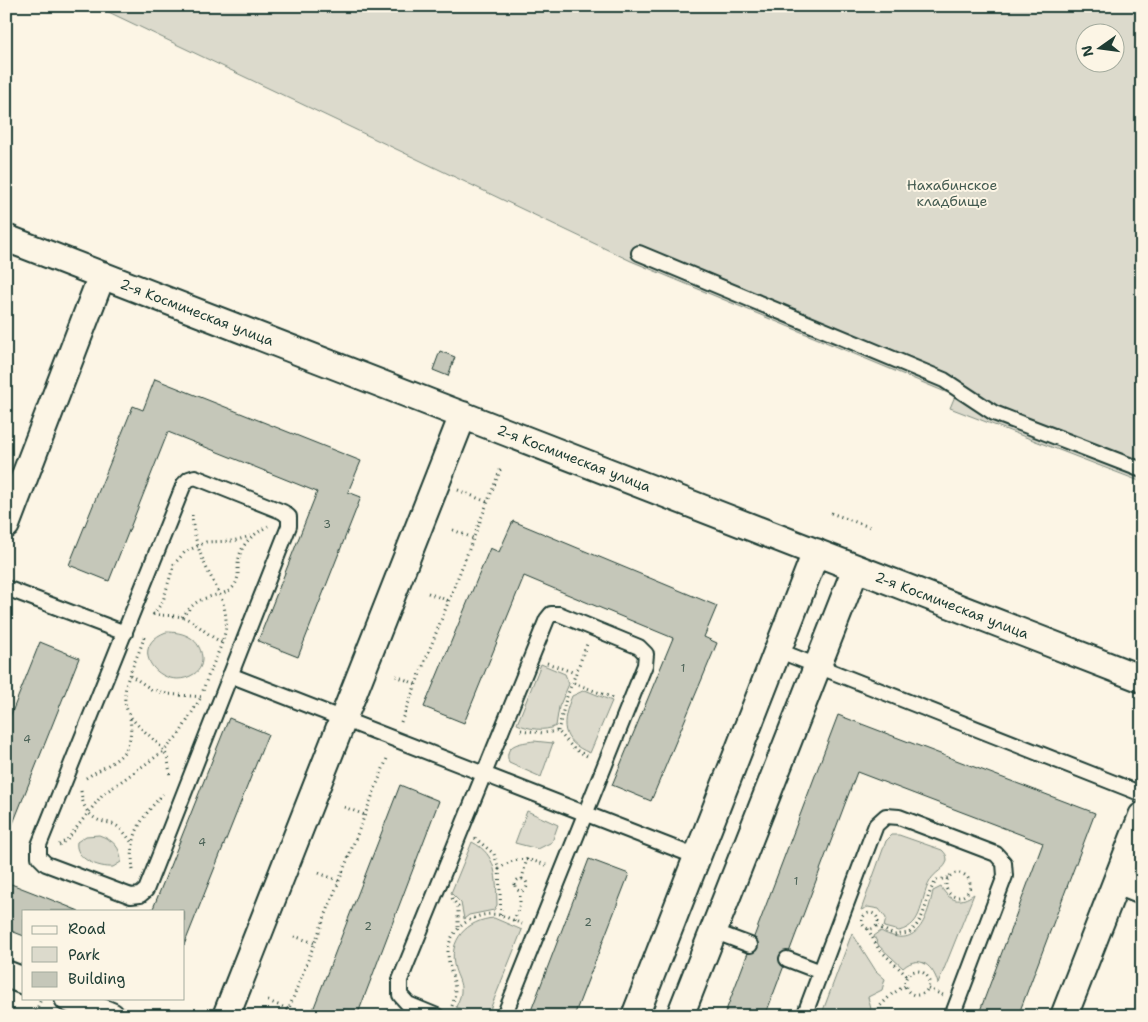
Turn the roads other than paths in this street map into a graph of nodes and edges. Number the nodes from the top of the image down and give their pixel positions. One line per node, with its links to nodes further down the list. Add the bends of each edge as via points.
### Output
1 (6, 238): 3 (street, 2-я Космическая улица)
2 (639, 253): 5 (lane, via 944,380 994,413)
3 (102, 275): 4 (street, 2-я Космическая улица); 6 (street)
4 (464, 415): 7 (street, 2-я Космическая улица); 15 (street)
5 (1142, 470)
6 (6, 525)
7 (816, 552): 8 (street, 2-я Космическая улица); 11 (street)
8 (856, 568): 12 (street); 14 (street, 2-я Космическая улица)
9 (6, 588): 10 (lane)
10 (125, 633): 13 (lane, via 189,478 195,477 283,512 289,517 289,526); 13 (lane, via 39,845 39,857 46,864 131,896 146,890)
11 (777, 650): 12 (lane); 20 (street)
12 (818, 666): 17 (lane); 23 (street)
13 (230, 675): 15 (lane)
14 (1142, 680)
15 (343, 719): 16 (lane); 31 (street)
16 (484, 774): 18 (lane); 18 (lane, via 547,619 551,614 559,614 639,647 646,654 645,665); 32 (lane, via 400,980 400,995 408,1004)
17 (1142, 794)
18 (586, 813): 20 (lane); 33 (lane)
19 (1142, 816): 21 (street)
20 (697, 856): 34 (street)
21 (1117, 881): 22 (street); 38 (street)
22 (1142, 891)
23 (713, 931): 24 (lane); 35 (street)
24 (750, 945)
25 (787, 959): 26 (lane)
26 (821, 972): 36 (lane); 37 (lane, via 876,825 886,816 899,817 996,854 1004,863 1005,876)
27 (6, 974): 28 (street)
28 (22, 980)
29 (73, 1000): 30 (street)
30 (112, 1016)
31 (226, 1016)
32 (437, 1016)
33 (504, 1016)
34 (635, 1016)
35 (680, 1016)
36 (804, 1016)
37 (952, 1016)
38 (1064, 1016)

